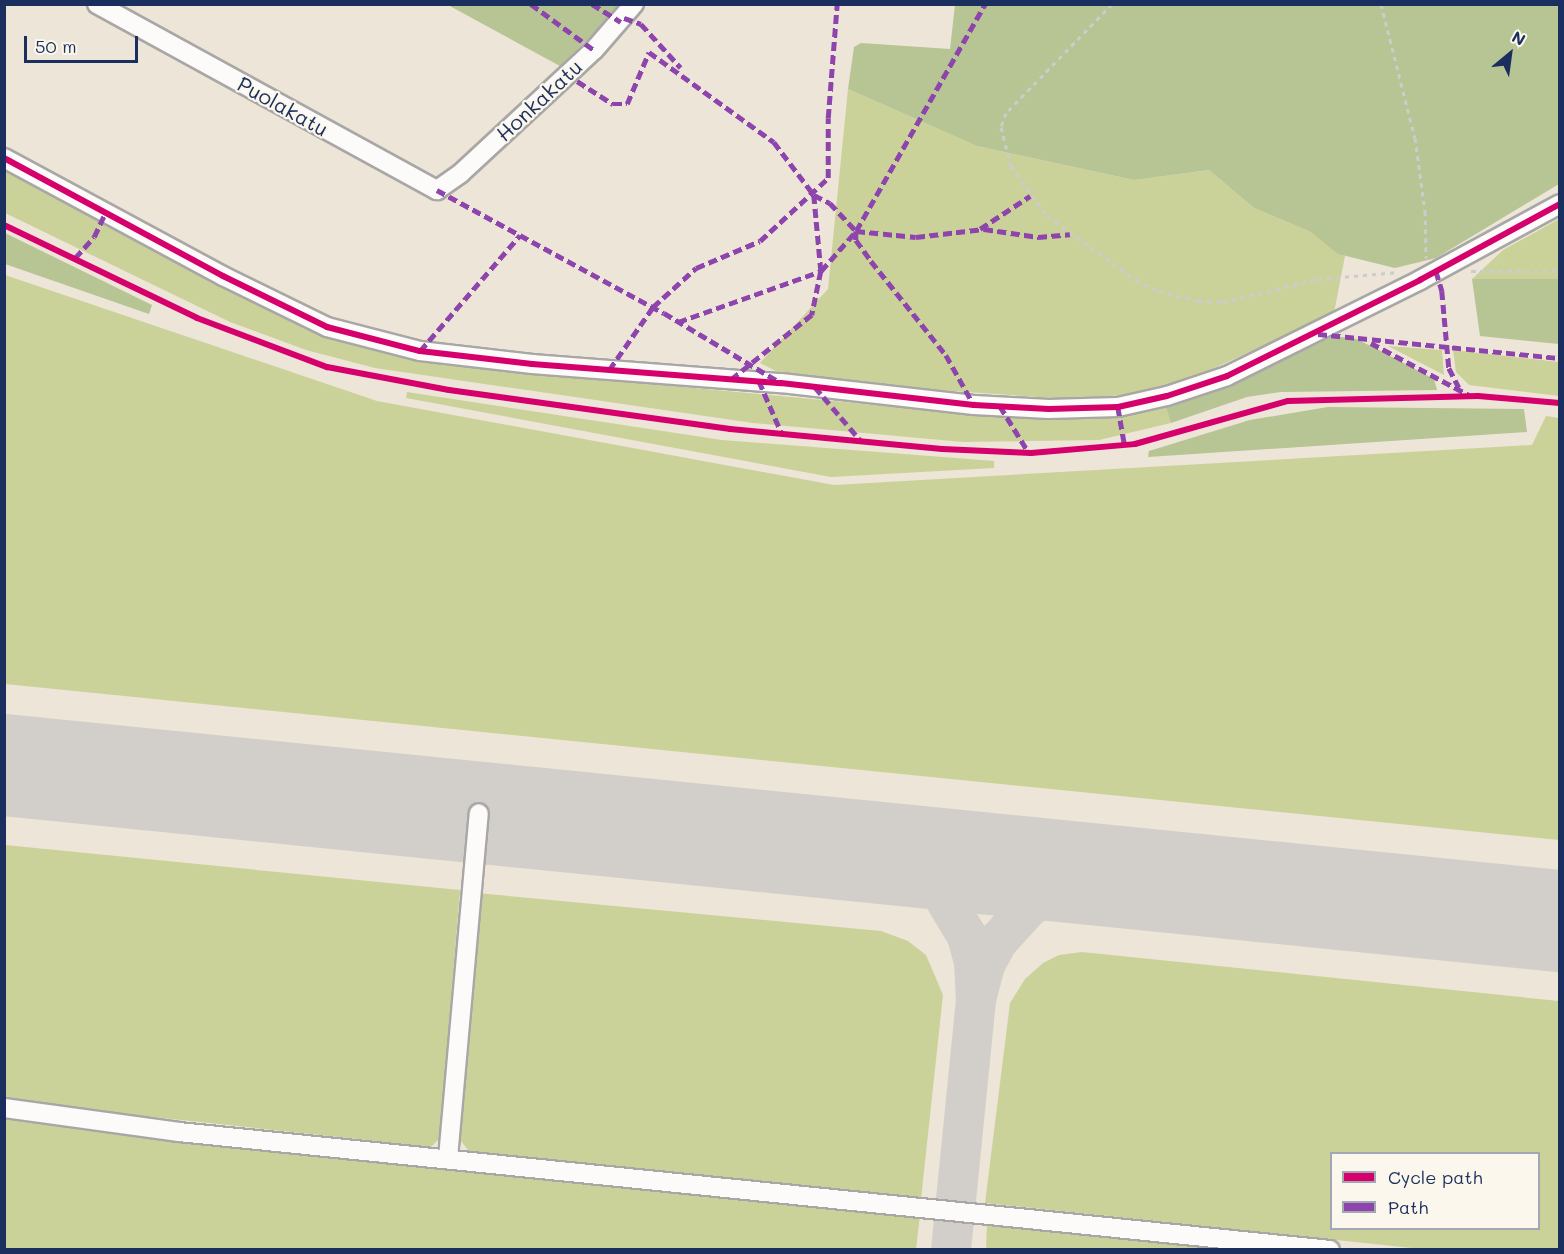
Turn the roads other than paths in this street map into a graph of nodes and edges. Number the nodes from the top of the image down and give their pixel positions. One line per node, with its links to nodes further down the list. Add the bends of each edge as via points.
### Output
1 (97, 4): 4 (street, Puolakatu)
2 (633, 4): 4 (street, Honkakatu, via 594,50 461,173)
3 (4, 158): 5 (street, via 223,276 327,327 420,351 781,383 974,405 1118,407 1227,376)
4 (437, 190)
5 (1560, 204)
6 (479, 813): 8 (street)
7 (4, 1108): 8 (street, via 135,1127)
8 (448, 1158): 9 (street)
9 (1330, 1250)

